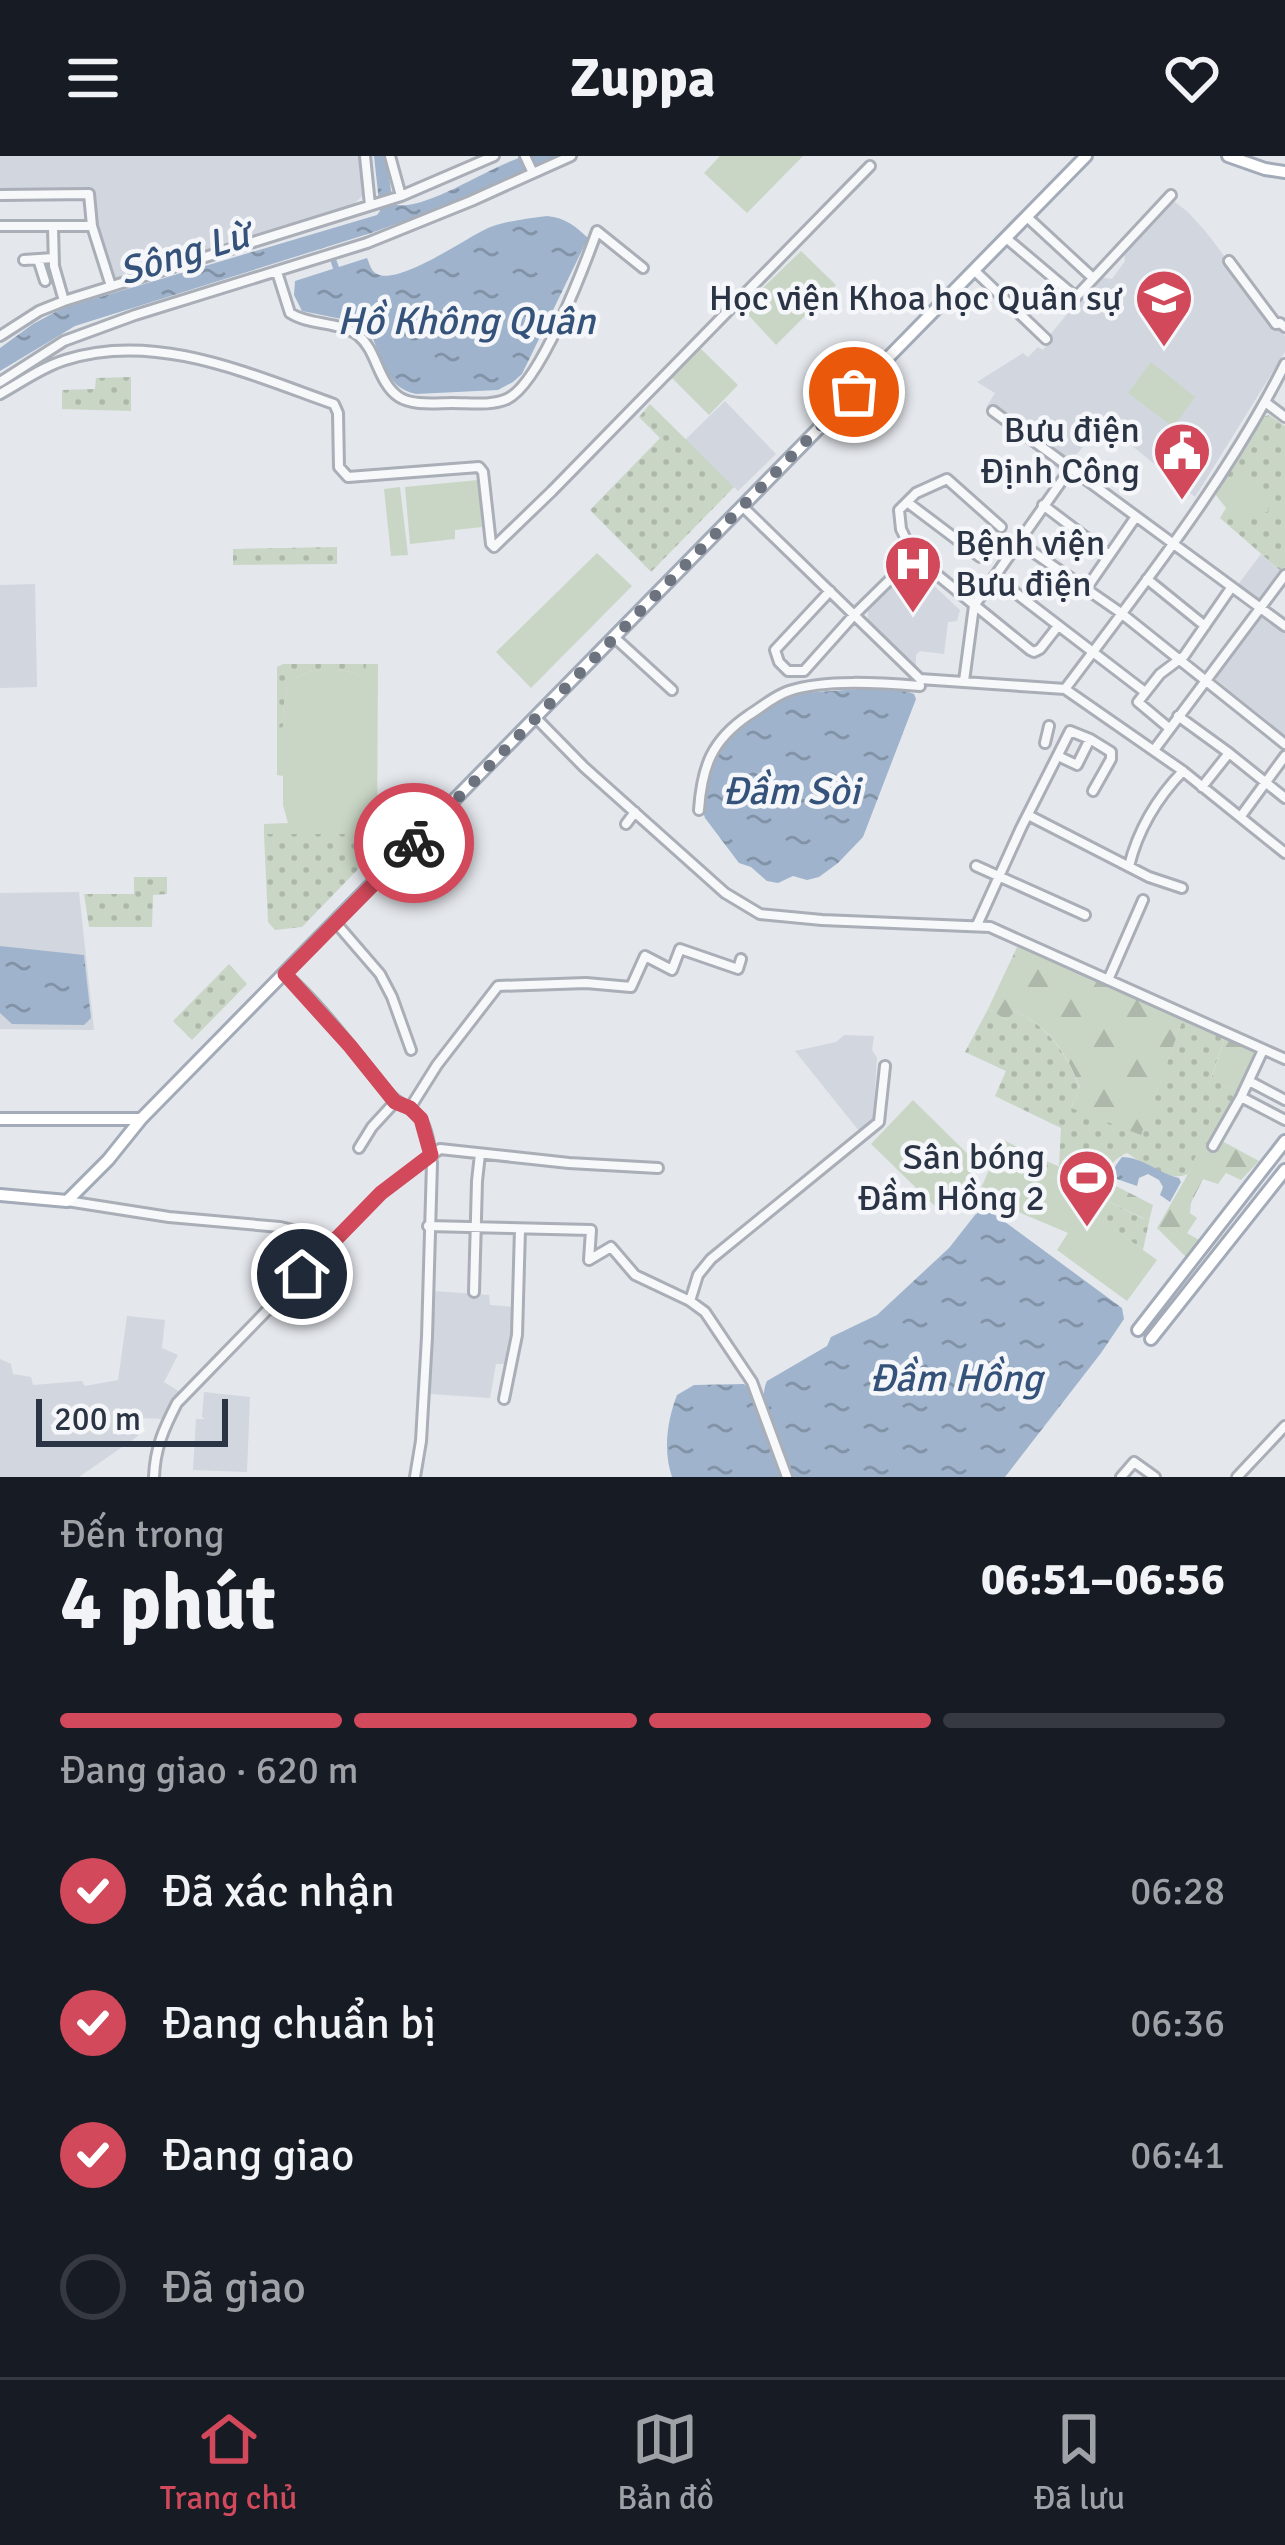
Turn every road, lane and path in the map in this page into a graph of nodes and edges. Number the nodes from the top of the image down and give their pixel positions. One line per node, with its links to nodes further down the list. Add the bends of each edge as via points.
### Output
1 (364, 156): 14 (street)
2 (390, 156): 13 (street)
3 (494, 156): 13 (street)
4 (525, 156): 9 (street)
5 (572, 156): 9 (street)
6 (1086, 156): 15 (main road)
7 (1228, 156): 10 (main road)
8 (871, 166): 37 (street, via 494,547 479,467 348,477 339,467 334,404 214,363 148,350 96,352)
9 (532, 171): 26 (street, via 368,243)
10 (1285, 172)
11 (0, 195): 17 (street, via 89,194)
12 (1171, 195): 27 (street)
13 (397, 198): 14 (street)
14 (374, 204): 29 (street)
15 (1027, 217): 19 (main road); 27 (street)
16 (0, 226): 18 (street)
17 (92, 226): 18 (street); 29 (street)
18 (53, 227): 20 (street)
19 (1006, 238): 25 (main road); 27 (street, via 1076,296)
20 (53, 258): 21 (street); 30 (street)
21 (38, 259): 22 (street); 28 (street)
22 (24, 260)
23 (1229, 261): 31 (street)
24 (643, 268): 26 (street, via 596,231 530,378 510,398 419,403 389,388 356,334 290,313)
25 (974, 271): 33 (street); 44 (main road)
26 (277, 272): 35 (street, via 64,340)
27 (1094, 278)
28 (44, 281)
29 (111, 286): 30 (street)
30 (64, 301): 32 (street)
31 (1285, 327)
32 (1, 334)
33 (1046, 339)
34 (1285, 364): 36 (street)
35 (0, 382)
36 (1281, 382): 38 (street)
37 (0, 394)
38 (1265, 402): 40 (street); 48 (street)
39 (993, 411): 41 (street)
40 (1285, 417)
41 (1070, 469): 43 (street); 45 (street)
42 (908, 502): 46 (street, via 947,479); 50 (street, via 899,511); 51 (street)
43 (1043, 505): 47 (street); 49 (street)
44 (743, 507): 57 (street); 65 (main road)
45 (1135, 518): 48 (street); 49 (street)
46 (1001, 527)
47 (1020, 542): 53 (street); 56 (street)
48 (1173, 544): 54 (street); 55 (street)
49 (1109, 555): 56 (street)
50 (914, 556): 58 (street); 61 (street)
51 (980, 557)
52 (1285, 575): 59 (street)
53 (995, 577): 58 (street); 62 (street)
54 (1147, 579): 60 (street); 63 (street)
55 (1231, 588): 59 (street); 63 (street)
56 (1086, 589): 60 (street)
57 (830, 591): 61 (street); 61 (street, via 775,650 779,662 804,671)
58 (974, 606): 62 (street, via 1034,652); 68 (street)
59 (1260, 607): 64 (street); 69 (street)
60 (1121, 613): 66 (street); 67 (street)
61 (854, 615): 68 (street, via 920,679)
62 (1058, 626): 66 (street)
63 (1205, 626): 67 (street)
64 (1285, 626)
65 (614, 637): 72 (street); 75 (main road)
66 (1093, 652): 71 (street); 73 (street)
67 (1178, 659): 69 (street); 73 (street)
68 (964, 681): 71 (street)
69 (1204, 682): 74 (street); 80 (street)
70 (920, 686): 90 (street, via 826,686 780,695 719,740)
71 (1065, 689): 81 (street)
72 (672, 690)
73 (1145, 692): 77 (street, via 1138,702)
74 (1178, 716): 77 (street); 82 (street)
75 (536, 718): 91 (street); 102 (main road)
76 (1049, 726): 79 (street)
77 (1169, 728): 81 (street)
78 (1090, 739): 83 (street, via 1070,731); 83 (street, via 1077,765); 88 (street, via 1111,752)
79 (1045, 743)
80 (1285, 744)
81 (1154, 750): 85 (street)
82 (1229, 754): 86 (street); 87 (street)
83 (1058, 756): 92 (street)
84 (1285, 756): 86 (street)
85 (1183, 771): 87 (street); 97 (street, via 1159,796)
86 (1266, 782): 89 (street); 93 (street)
87 (1202, 787): 93 (street)
88 (1093, 791)
89 (1285, 798)
90 (700, 810)
91 (635, 812): 94 (street); 103 (street, via 760,914)
92 (1028, 815): 97 (street); 98 (street)
93 (1241, 816): 95 (street)
94 (626, 824)
95 (1285, 853)
96 (976, 866): 98 (street)
97 (1129, 866): 99 (street)
98 (1000, 874): 101 (street); 103 (street)
99 (1182, 888)
100 (1143, 900): 106 (street)
101 (1085, 915)
102 (336, 923): 105 (main road); 107 (street, via 380,974)
103 (977, 925): 106 (street)
104 (741, 959): 115 (street, via 738,969 680,949 672,970 645,956 631,987 498,986)
105 (285, 974): 114 (street); 117 (main road)
106 (1108, 980): 108 (street)
107 (411, 1050)
108 (1263, 1050): 109 (street); 111 (street)
109 (1285, 1059)
110 (886, 1066): 134 (street, via 879,1122 711,1259)
111 (1249, 1081): 112 (street); 113 (street)
112 (1241, 1097): 118 (street); 119 (street)
113 (1285, 1100)
114 (395, 1102): 115 (street); 120 (street)
115 (410, 1108): 123 (street)
116 (0, 1119): 117 (main road)
117 (141, 1119): 127 (main road)
118 (1285, 1120)
119 (1213, 1146)
120 (359, 1148)
121 (1282, 1149): 133 (main road)
122 (480, 1154): 123 (street); 124 (street); 129 (street)
123 (431, 1155): 128 (street); 131 (street)
124 (658, 1168)
125 (1285, 1170): 135 (main road)
126 (0, 1195): 127 (main road)
127 (67, 1201): 131 (street)
128 (428, 1226): 129 (street); 141 (street)
129 (476, 1228): 130 (street); 132 (street)
130 (520, 1229): 134 (street, via 591,1230 590,1260 611,1247 635,1275); 138 (street, via 517,1335)
131 (336, 1240): 140 (street, via 178,1403 160,1437)
132 (474, 1292)
133 (1164, 1298): 135 (main road); 136 (main road)
134 (690, 1301): 142 (street, via 752,1382)
135 (1177, 1306): 137 (main road)
136 (1138, 1330)
137 (1150, 1339)
138 (504, 1399)
139 (1285, 1426): 145 (street)
140 (154, 1477)
141 (415, 1477)
142 (787, 1477)
143 (1121, 1477): 144 (street, via 1135,1462)
144 (1155, 1477)
145 (1237, 1477)

